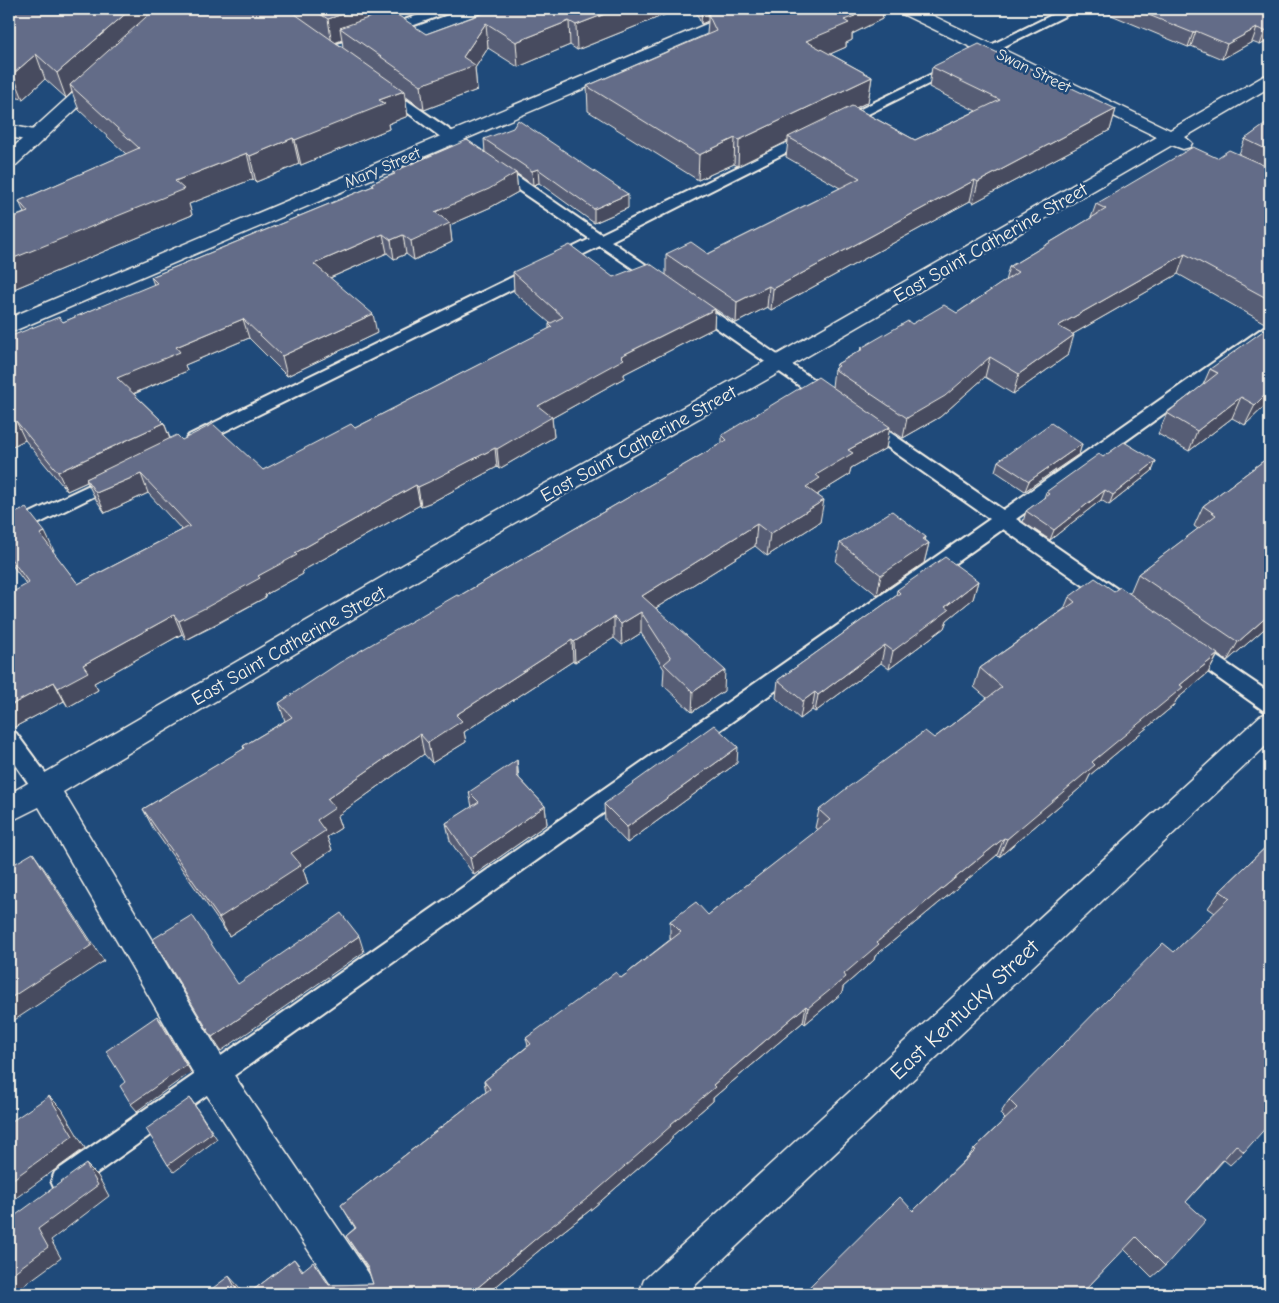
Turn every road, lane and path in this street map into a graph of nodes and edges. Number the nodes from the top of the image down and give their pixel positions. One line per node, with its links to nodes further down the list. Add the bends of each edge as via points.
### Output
1 (446, 9): 7 (lane)
2 (756, 9): 15 (street, Mary Street)
3 (906, 9): 6 (street, Swan Street)
4 (1073, 9): 6 (lane)
5 (308, 35): 7 (lane)
6 (990, 49): 14 (street, Swan Street); 18 (lane)
7 (331, 51): 8 (lane)
8 (347, 62)
9 (116, 64): 13 (street)
10 (370, 79): 15 (lane)
11 (1270, 80): 14 (street, East Saint Catherine Street)
12 (9, 131): 13 (street)
13 (37, 136): 17 (street)
14 (1172, 137): 16 (street, Swan Street); 21 (street, East Saint Catherine Street)
15 (452, 138): 18 (lane); 19 (street, Mary Street)
16 (1199, 150)
17 (9, 161)
18 (601, 240): 21 (lane); 22 (lane)
19 (9, 326)
20 (1270, 331): 24 (lane)
21 (778, 364): 24 (lane); 31 (street, East Saint Catherine Street, via 498,521)
22 (186, 444)
23 (133, 470): 25 (lane)
24 (1003, 520): 26 (lane); 33 (lane)
25 (9, 531)
26 (1124, 603)
27 (1172, 636): 28 (lane)
28 (1270, 704)
29 (1270, 724): 36 (street, East Kentucky Street)
30 (9, 739): 31 (lane)
31 (44, 788): 32 (street, East Saint Catherine Street); 33 (street)
32 (9, 809)
33 (213, 1074): 34 (lane); 35 (street)
34 (48, 1192)
35 (359, 1294)
36 (658, 1294)

